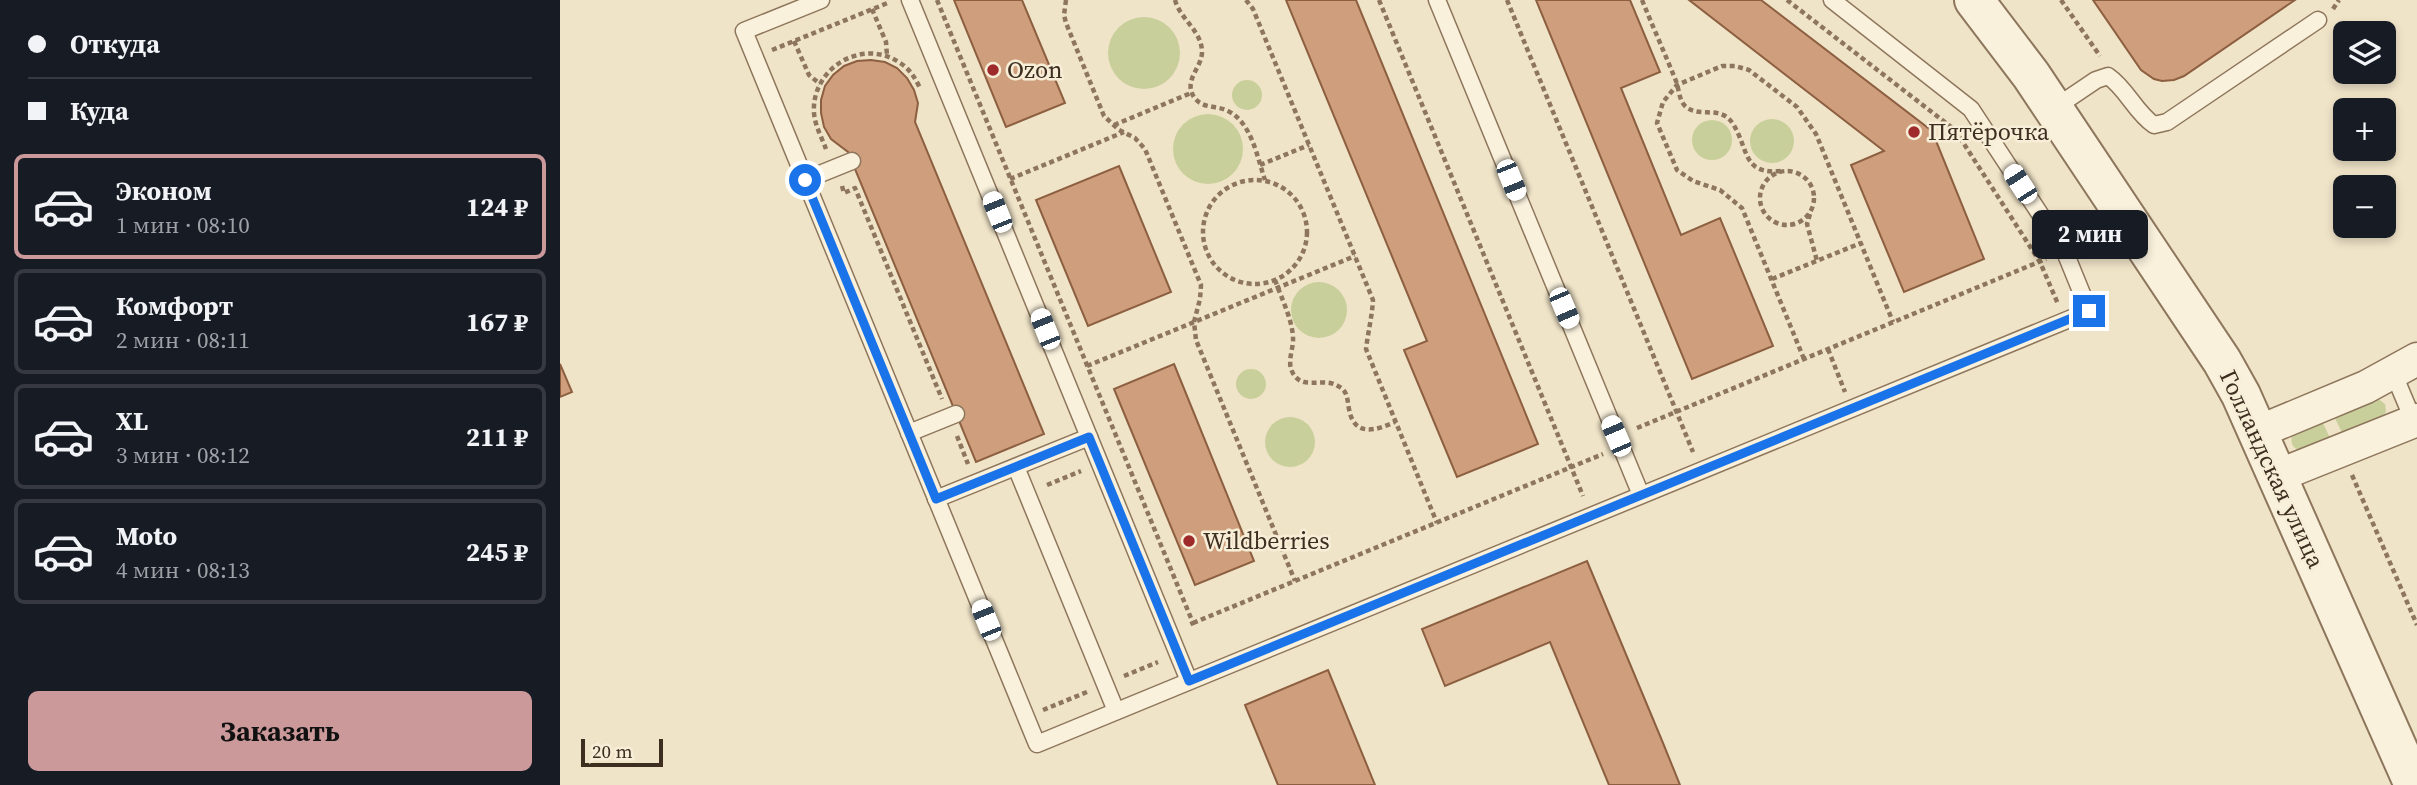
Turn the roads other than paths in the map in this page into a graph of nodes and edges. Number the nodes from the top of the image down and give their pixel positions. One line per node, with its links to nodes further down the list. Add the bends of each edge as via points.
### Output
1 (821, 0): 9 (lane, via 744,32)
2 (910, 0): 15 (lane)
3 (1437, 0): 18 (lane)
4 (1832, 0): 18 (lane, via 1971,109 2065,252 2089,311)
5 (1974, 0): 7 (street, Голландская улица)
6 (2318, 20): 7 (lane, via 2167,122 2154,125 2143,118 2121,85 2108,76)
7 (2053, 109): 13 (street, Голландская улица, via 2222,361)
8 (852, 161): 9 (lane)
9 (805, 180): 14 (lane)
10 (2405, 366): 12 (lane); 13 (street)
11 (952, 415): 14 (lane)
12 (2416, 423): 17 (street)
13 (2258, 432): 17 (street, Голландская улица)
14 (909, 433): 19 (lane)
15 (1089, 437): 16 (lane); 20 (lane)
16 (1016, 467): 19 (lane); 21 (lane)
17 (2277, 476): 22 (street, Голландская улица)
18 (1641, 495): 20 (lane)
19 (936, 499): 21 (lane, via 1037,744)
20 (1189, 681): 21 (lane)
21 (1116, 711)
22 (2414, 785)

